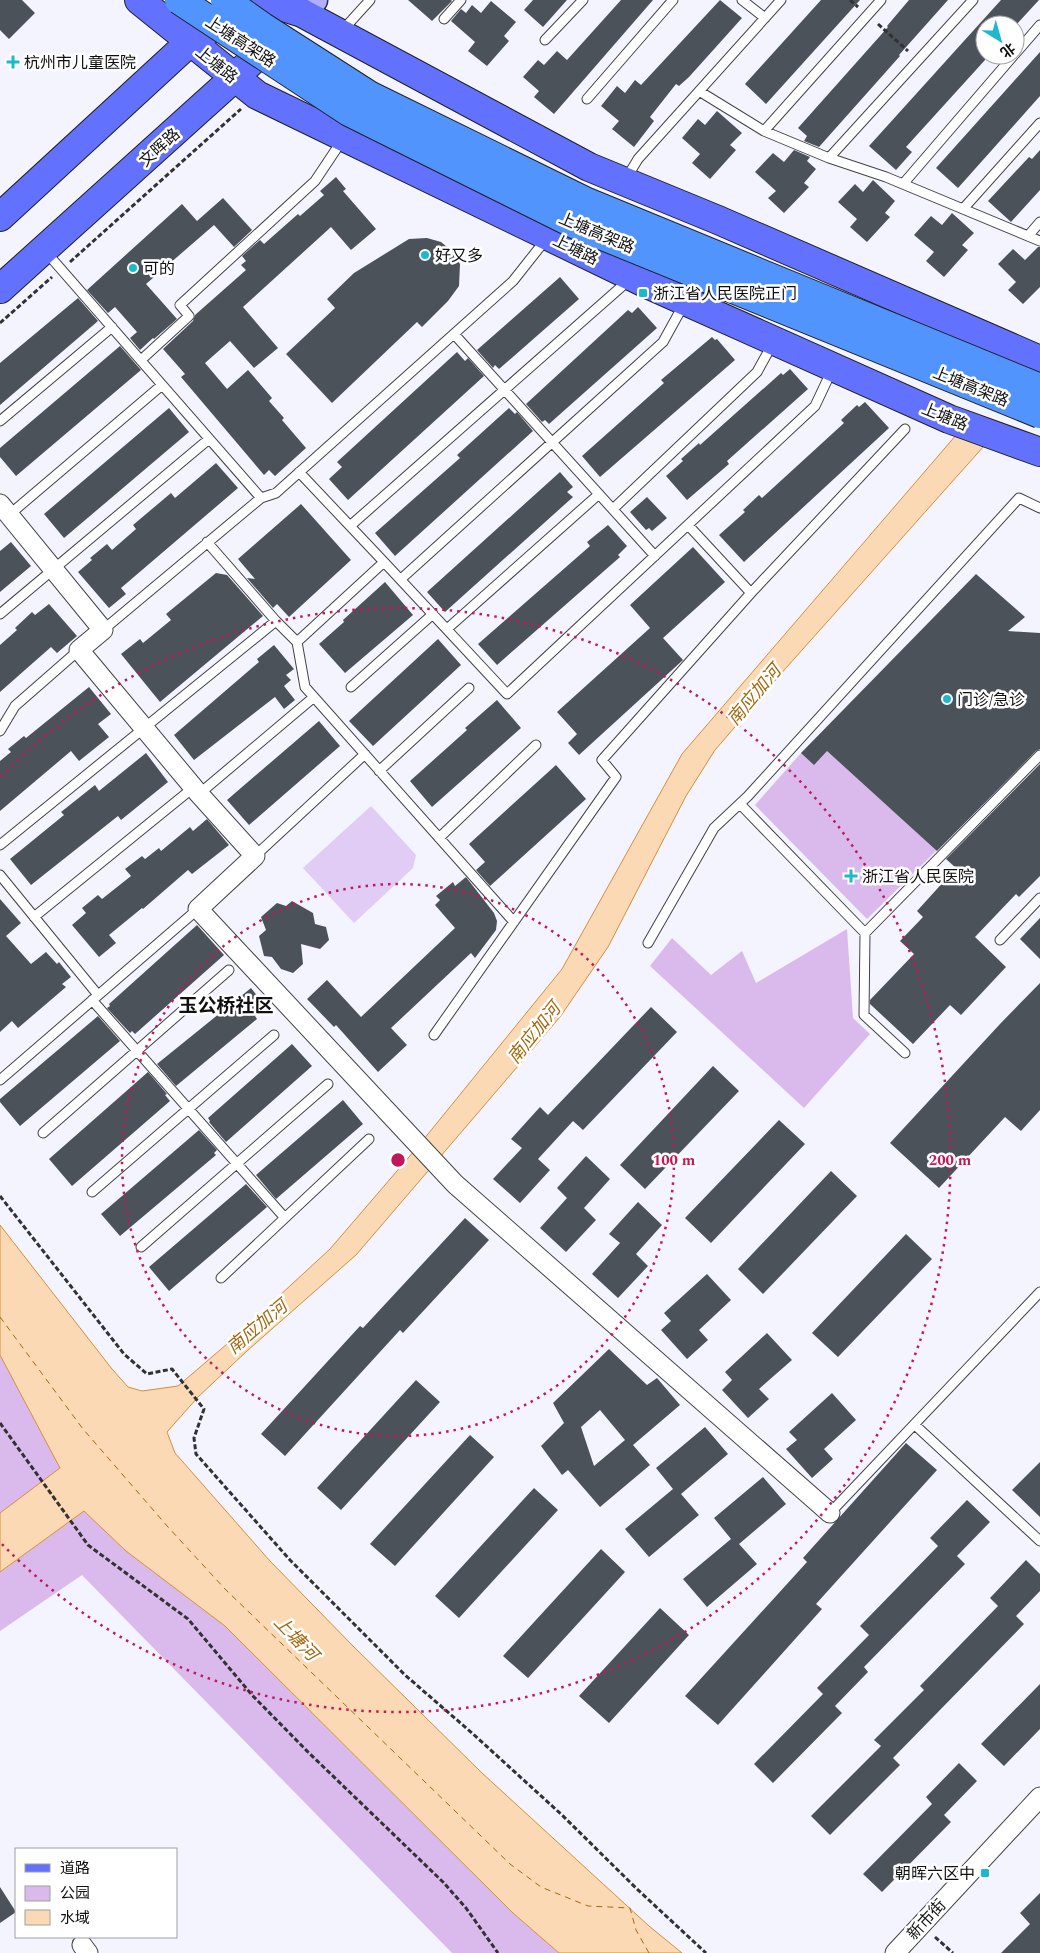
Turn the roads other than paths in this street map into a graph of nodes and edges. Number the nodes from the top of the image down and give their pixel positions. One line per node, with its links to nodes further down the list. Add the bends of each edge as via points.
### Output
1 (139, 0): 20 (main road, 上塘路)
2 (178, 0): 51 (highway, 上塘高架路, bridge, via 349,112 576,224)
3 (225, 0): 49 (highway, 上塘高架路, bridge, via 369,96 587,202)
4 (254, 0): 20 (main road)
5 (261, 0): 14 (main road)
6 (370, 0): 18 (lane)
7 (461, 0): 16 (lane)
8 (583, 0): 19 (lane)
9 (673, 0): 25 (lane)
10 (742, 0): 15 (lane)
11 (781, 0): 15 (lane)
12 (881, 0): 27 (lane)
13 (973, 0): 29 (lane)
14 (308, 7): 18 (main road); 23 (main road, 文晖路)
15 (764, 18): 24 (lane)
16 (444, 19)
17 (1040, 25): 21 (lane)
18 (340, 34): 30 (main road, via 589,167)
19 (545, 40)
20 (190, 42): 23 (main road, 上塘路); 33 (main road)
21 (1025, 42)
22 (1005, 65): 31 (lane)
23 (234, 78): 28 (main road, 上塘路, via 257,95); 38 (main road, 文晖路)
24 (699, 91): 27 (lane); 30 (lane, via 638,159)
25 (587, 99)
26 (1040, 123): 32 (lane)
27 (764, 131): 29 (lane)
28 (344, 137): 35 (main road, 上塘路); 46 (lane, via 315,181 180,305 190,316)
29 (829, 158): 31 (lane)
30 (625, 182): 45 (main road)
31 (903, 184): 32 (lane)
32 (963, 209): 36 (lane)
33 (0, 217)
34 (1040, 222): 36 (lane)
35 (549, 236): 39 (main road, 上塘路); 43 (lane, via 513,281)
36 (1028, 236): 37 (lane)
37 (1040, 241)
38 (53, 260): 40 (main road, 文晖路); 42 (lane)
39 (633, 276): 41 (main road, 上塘路); 50 (lane)
40 (0, 289)
41 (685, 302): 44 (main road, 上塘路); 55 (lane, via 663,342)
42 (112, 327): 46 (lane); 52 (lane)
43 (454, 334): 50 (lane); 57 (lane)
44 (774, 341): 47 (main road, 上塘路); 62 (lane, via 757,372)
45 (1036, 356)
46 (141, 360): 48 (lane)
47 (833, 368): 56 (main road, 上塘路, via 949,419); 63 (lane, via 815,406)
48 (162, 385): 54 (lane); 61 (lane)
49 (1040, 388)
50 (504, 390): 55 (lane); 64 (lane)
51 (1040, 414)
52 (0, 421)
53 (905, 429): 70 (lane)
54 (209, 439): 59 (lane); 68 (lane)
55 (552, 442): 58 (lane); 69 (lane)
56 (1040, 452)
57 (299, 472): 59 (lane, via 276,493); 64 (lane)
58 (599, 494): 62 (lane); 74 (lane)
59 (261, 498): 65 (lane)
60 (1040, 508): 88 (lane, via 1019,498)
61 (5, 509): 68 (street)
62 (612, 509): 66 (lane)
63 (688, 525): 66 (lane); 70 (lane)
64 (350, 526): 67 (lane)
65 (207, 542): 73 (lane); 75 (lane)
66 (655, 556): 74 (lane, via 507,694)
67 (384, 562): 69 (lane); 76 (lane)
68 (53, 568): 71 (lane); 75 (street)
69 (401, 579): 72 (lane)
70 (751, 593): 96 (lane, via 602,760 616,777)
71 (0, 614)
72 (433, 614): 74 (lane); 78 (lane)
73 (276, 621): 76 (lane); 81 (lane)
74 (447, 629)
75 (103, 630): 77 (street)
76 (297, 642): 80 (lane, via 305,687)
77 (80, 650): 81 (street); 82 (lane, via 15,706)
78 (351, 687)
79 (469, 688): 86 (lane)
80 (314, 697): 84 (lane); 87 (lane)
81 (145, 728): 87 (street); 90 (lane)
82 (0, 731)
83 (536, 745): 89 (lane)
84 (365, 754): 86 (lane); 91 (lane)
85 (1040, 754): 97 (lane)
86 (379, 770): 89 (lane)
87 (197, 791): 91 (street); 95 (lane)
88 (740, 804): 97 (lane); 99 (lane, via 714,828)
89 (439, 838): 96 (lane)
90 (0, 845)
91 (255, 856): 94 (street)
92 (0, 874): 95 (lane)
93 (1040, 898): 98 (lane)
94 (198, 909): 101 (lane); 118 (street, via 455,1184)
95 (34, 917): 101 (lane)
96 (514, 922): 103 (lane)
97 (865, 933): 105 (lane, via 864,1014)
98 (1000, 940)
99 (648, 943)
100 (228, 970): 104 (lane)
101 (95, 997): 104 (lane); 106 (lane)
102 (274, 1035): 108 (lane)
103 (434, 1035)
104 (137, 1051): 108 (lane); 109 (lane)
105 (905, 1053)
106 (0, 1080)
107 (328, 1084): 111 (lane)
108 (188, 1109): 111 (lane); 112 (lane)
109 (43, 1133)
110 (369, 1139): 113 (lane)
111 (237, 1164): 113 (lane); 114 (lane)
112 (92, 1192)
113 (285, 1218): 115 (lane)
114 (141, 1247)
115 (220, 1278)
116 (1040, 1292): 117 (lane)
117 (915, 1425): 118 (lane); 119 (lane)
118 (830, 1513)
119 (1040, 1541)
120 (1040, 1797): 121 (street, 新市街)
121 (895, 1953)

